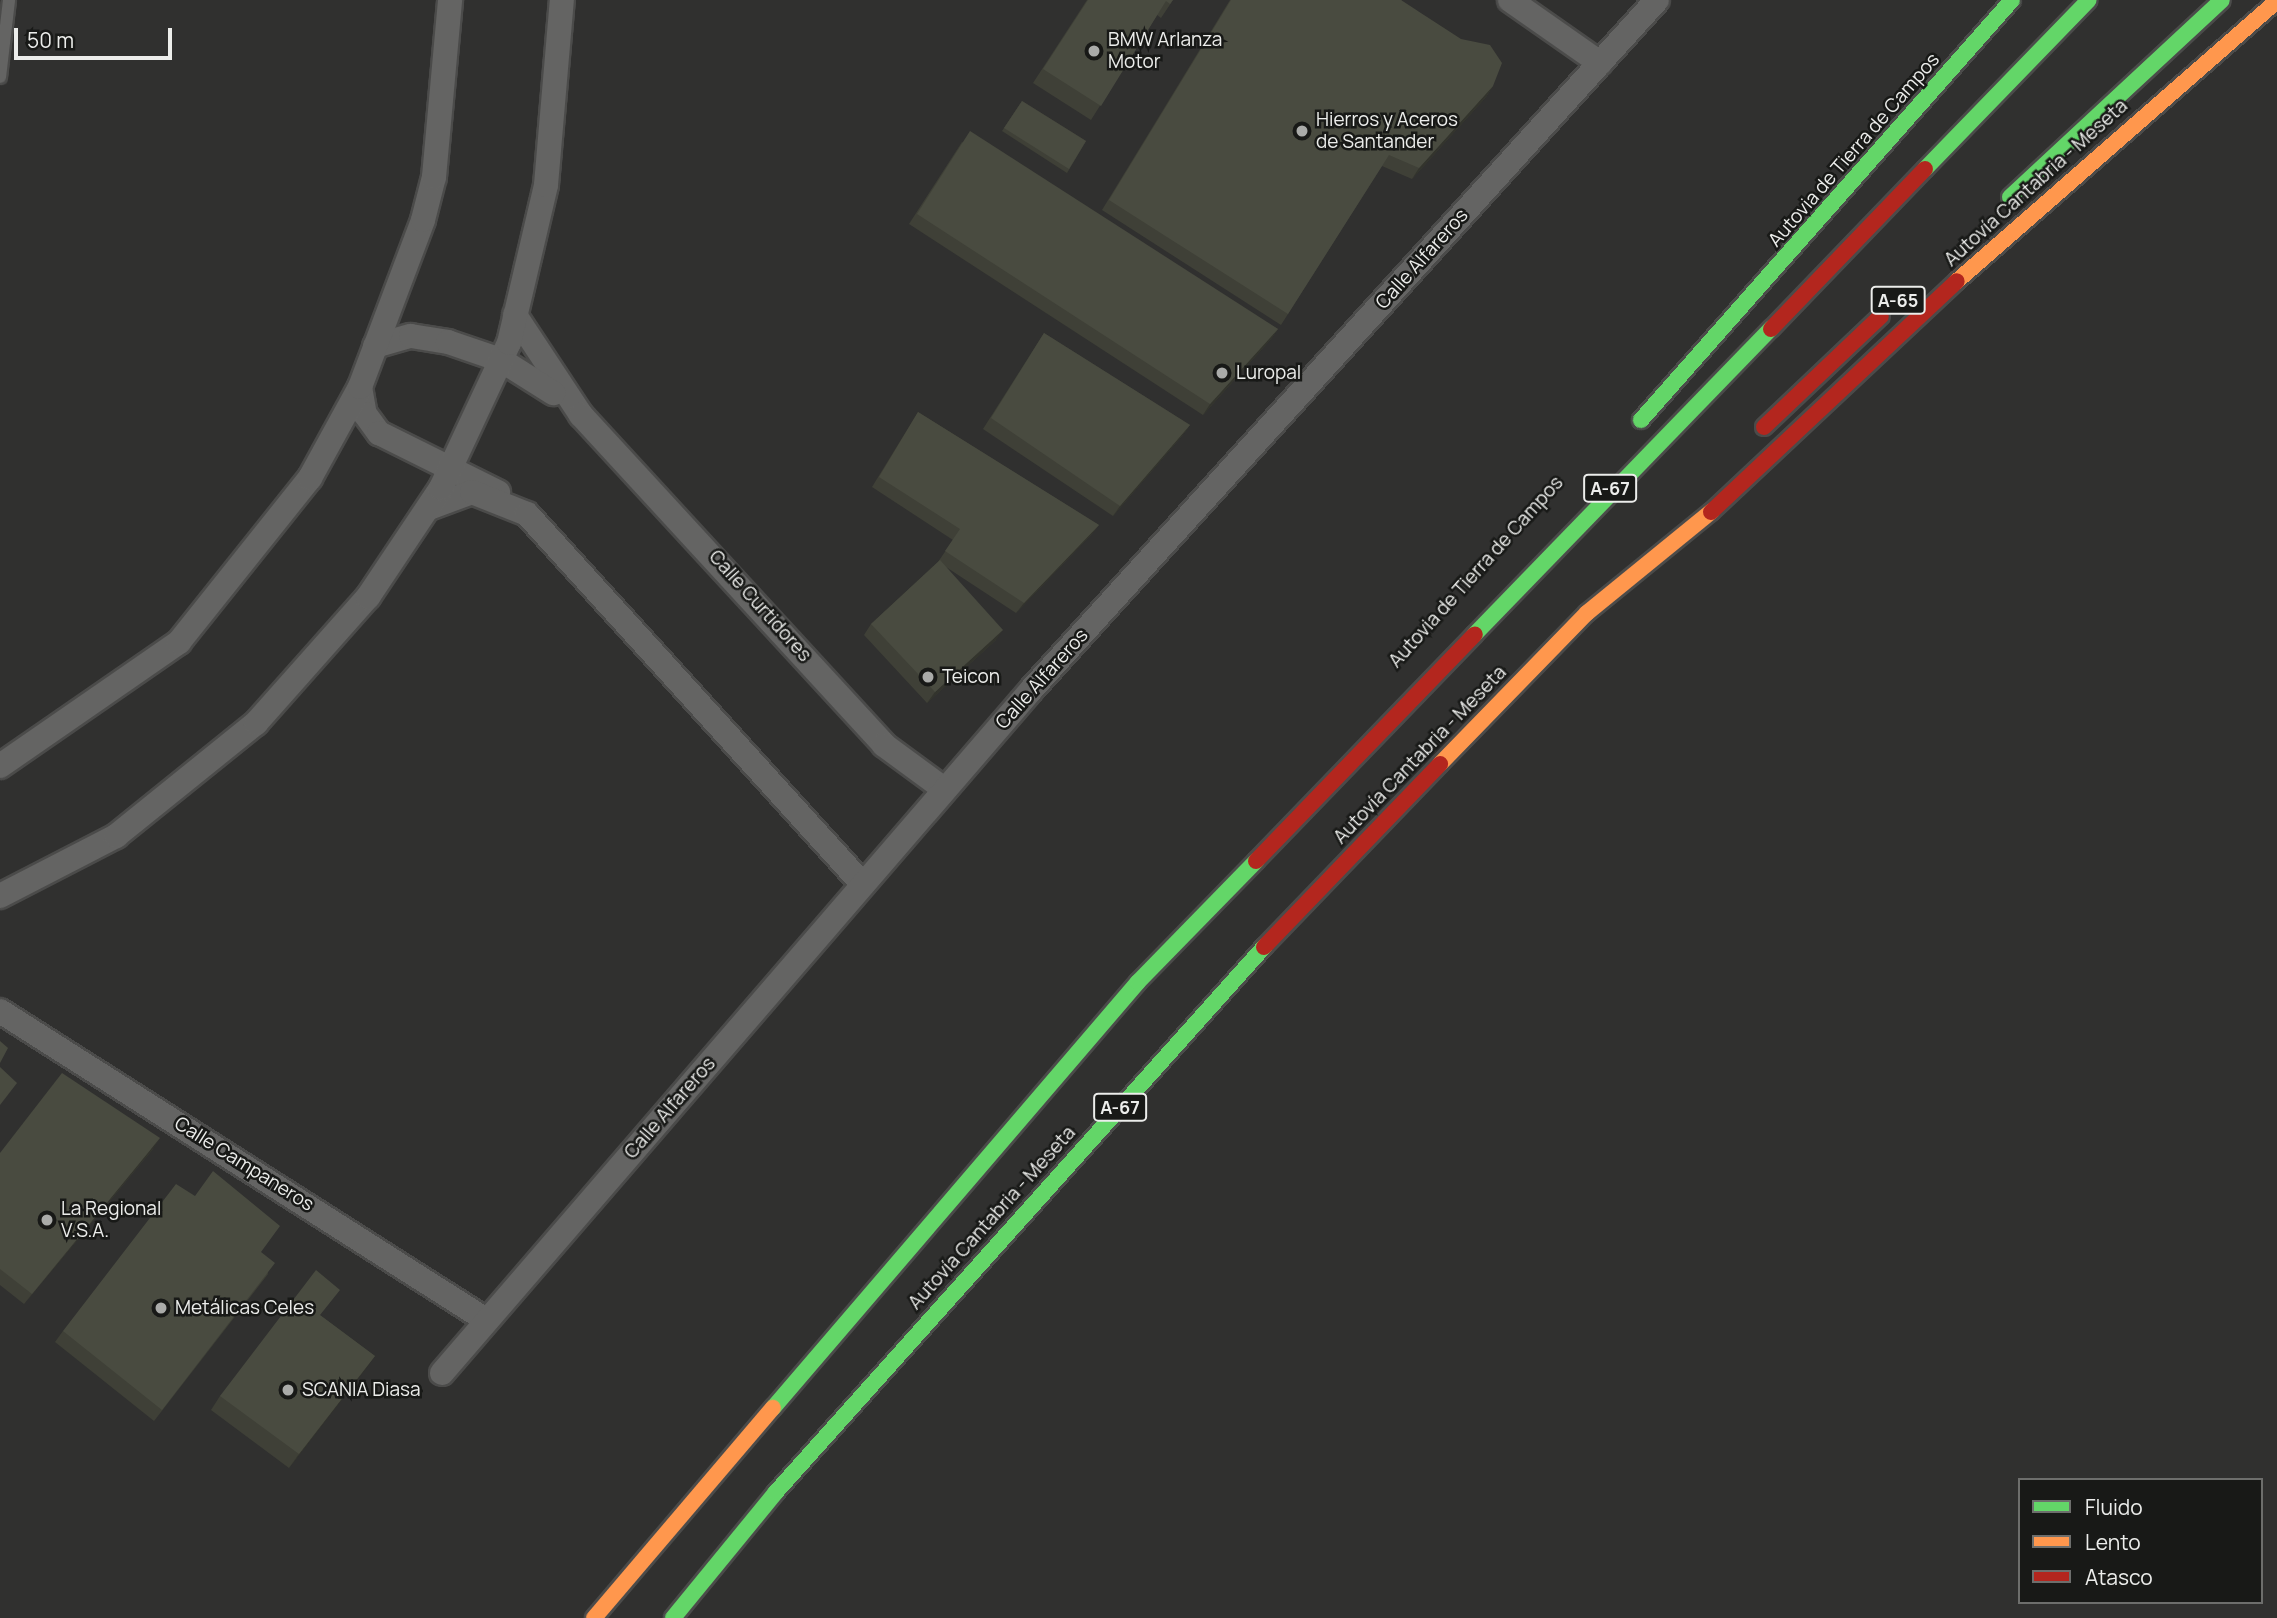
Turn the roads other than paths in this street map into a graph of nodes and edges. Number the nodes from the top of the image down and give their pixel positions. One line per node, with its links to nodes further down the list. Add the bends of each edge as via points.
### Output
1 (9, 0): 11 (lane)
2 (450, 0): 15 (street, via 434,177)
3 (562, 0): 14 (street, via 546,185)
4 (1510, 0): 10 (street)
5 (1657, 0): 10 (street, Calle Alfareros)
6 (2012, 0): 19 (highway, Autovia de Tierra de Campos)
7 (2089, 0): 31 (highway, A-67)
8 (2222, 0): 12 (highway)
9 (2277, 1): 25 (highway, Autovía Cantabria - Meseta / A-67, via 2042,202 1709,514)
10 (1600, 63): 28 (street, Calle Alfareros)
11 (0, 77)
12 (1998, 208)
13 (1899, 300): 20 (highway, A-65)
14 (515, 315): 16 (street); 18 (street, Calle Curtidores)
15 (375, 346): 16 (street, Calle Curtidores, via 411,336); 17 (street)
16 (501, 360): 18 (street, Calle Curtidores, via 534,376); 21 (street)
17 (360, 387): 21 (street, via 365,414 379,433); 27 (street, via 294,502 179,642)
18 (581, 415): 28 (street, Calle Curtidores, via 884,745)
19 (1629, 433)
20 (1753, 438)
21 (451, 467): 22 (street); 23 (street, via 488,484)
22 (429, 508): 23 (street, via 472,492); 30 (street, via 368,597 256,723 116,836)
23 (527, 514): 29 (street)
24 (1658, 531): 25 (highway)
25 (1587, 613): 36 (highway, Autovía Cantabria - Meseta / A-67, via 1286,922 776,1492)
26 (1462, 620): 31 (highway, Autovia de Tierra de Campos)
27 (0, 766)
28 (944, 789): 29 (street, Calle Alfareros)
29 (863, 884): 33 (street, Calle Alfareros)
30 (0, 896)
31 (1138, 982): 35 (highway, A-67)
32 (0, 1011): 33 (street, Calle Campaneros)
33 (486, 1320): 34 (street, Calle Alfareros)
34 (442, 1373)
35 (594, 1618)
36 (673, 1618)

